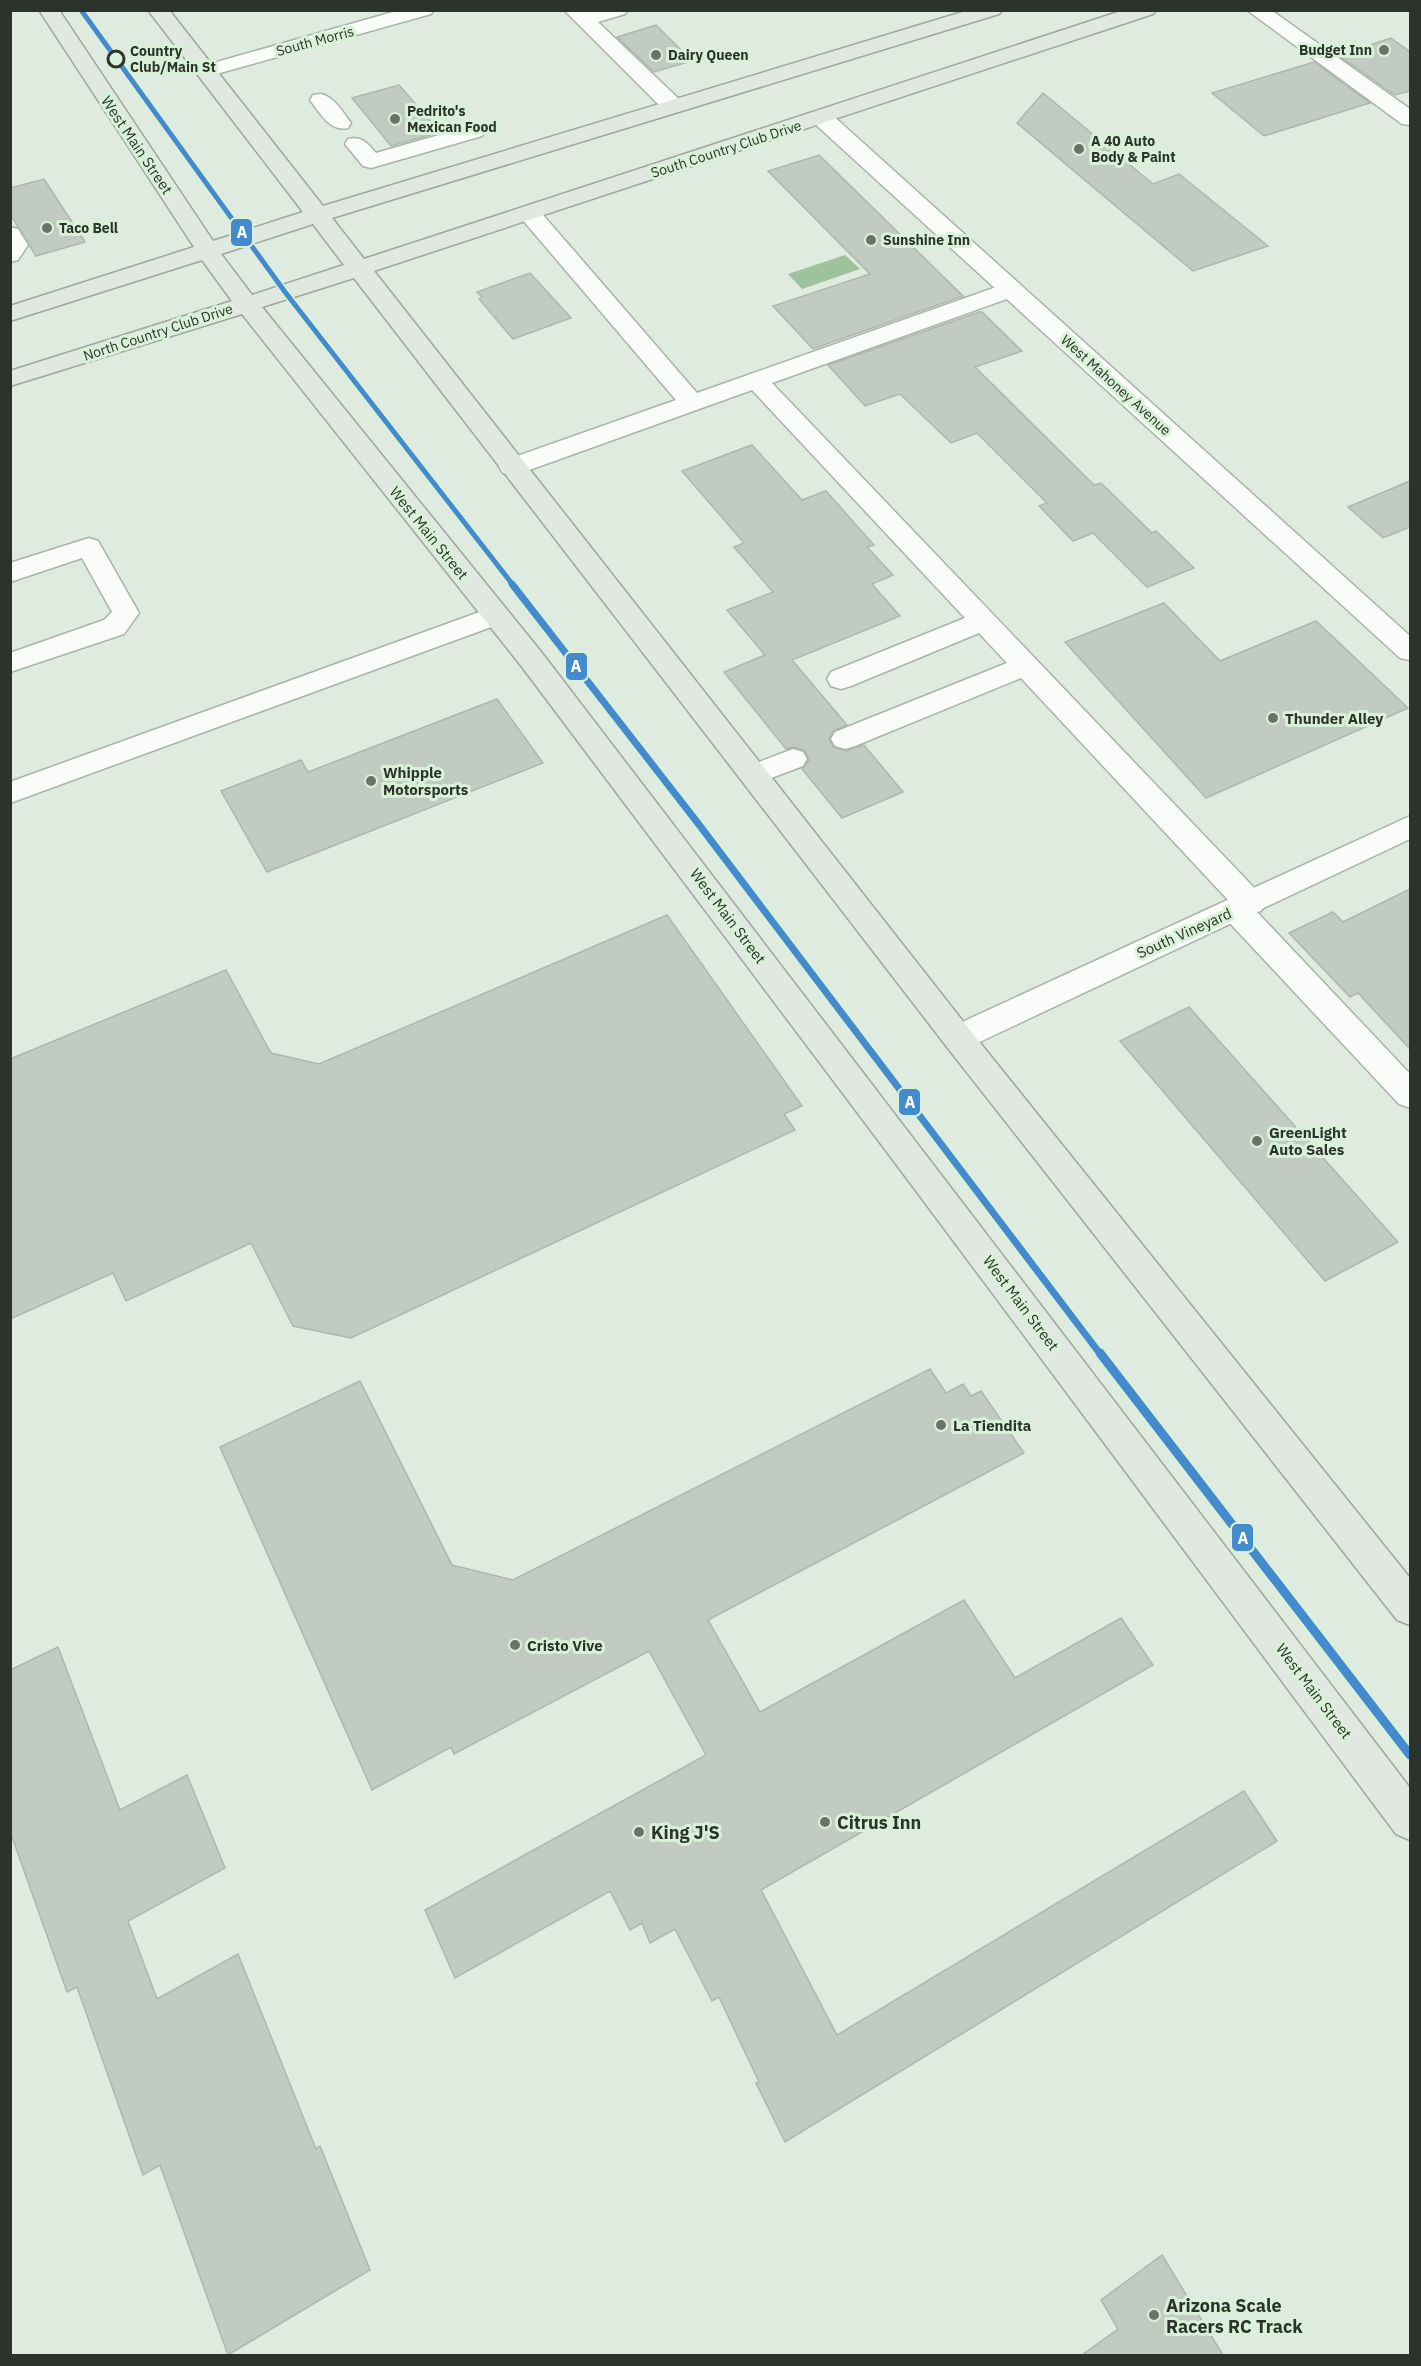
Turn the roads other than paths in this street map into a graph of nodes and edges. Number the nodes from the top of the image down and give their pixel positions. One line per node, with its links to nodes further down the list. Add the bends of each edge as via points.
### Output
1 (49, 10): 20 (main road, West Main Street)
2 (159, 10): 9 (main road)
3 (424, 10): 9 (street, South Morris)
4 (618, 10): 8 (street)
5 (992, 10): 11 (main road)
6 (1146, 10): 12 (main road, South Country Club Drive)
7 (1257, 10): 13 (street)
8 (579, 15): 11 (street)
9 (207, 70): 18 (main road)
10 (321, 100): 14 (street)
11 (674, 106): 18 (main road)
12 (822, 118): 17 (main road, South Country Club Drive); 24 (street, West Mahoney Avenue)
13 (1410, 118)
14 (340, 123)
15 (474, 131): 16 (street, via 371,161)
16 (356, 144)
17 (529, 213): 22 (main road, South Country Club Drive); 29 (street)
18 (317, 216): 20 (main road); 22 (main road)
19 (10, 234): 21 (street, via 17,245)
20 (207, 251): 25 (main road, West Main Street); 26 (main road)
21 (10, 255)
22 (358, 269): 23 (main road, South Country Club Drive); 30 (main road)
23 (305, 286): 25 (main road, North Country Club Drive)
24 (1010, 290): 28 (street); 34 (street, West Mahoney Avenue)
25 (245, 304): 27 (main road, North Country Club Drive); 32 (main road, West Main Street)
26 (10, 314)
27 (10, 379)
28 (756, 380): 29 (street); 33 (street)
29 (692, 403): 30 (street)
30 (512, 467): 40 (main road)
31 (10, 573): 35 (street, via 89,547 126,613 114,627)
32 (496, 615): 41 (street); 47 (main road, West Main Street, via 898,1140)
33 (984, 621): 36 (street); 37 (street)
34 (1410, 651)
35 (10, 663)
36 (1025, 666): 38 (street); 43 (street)
37 (841, 679)
38 (845, 739)
39 (794, 759): 40 (street)
40 (753, 775): 44 (main road)
41 (13, 786)
42 (1410, 828): 43 (street, South Vineyard)
43 (1243, 906): 44 (street, South Vineyard); 45 (street)
44 (958, 1038): 46 (main road)
45 (1410, 1095)
46 (1410, 1606)
47 (1410, 1820)

